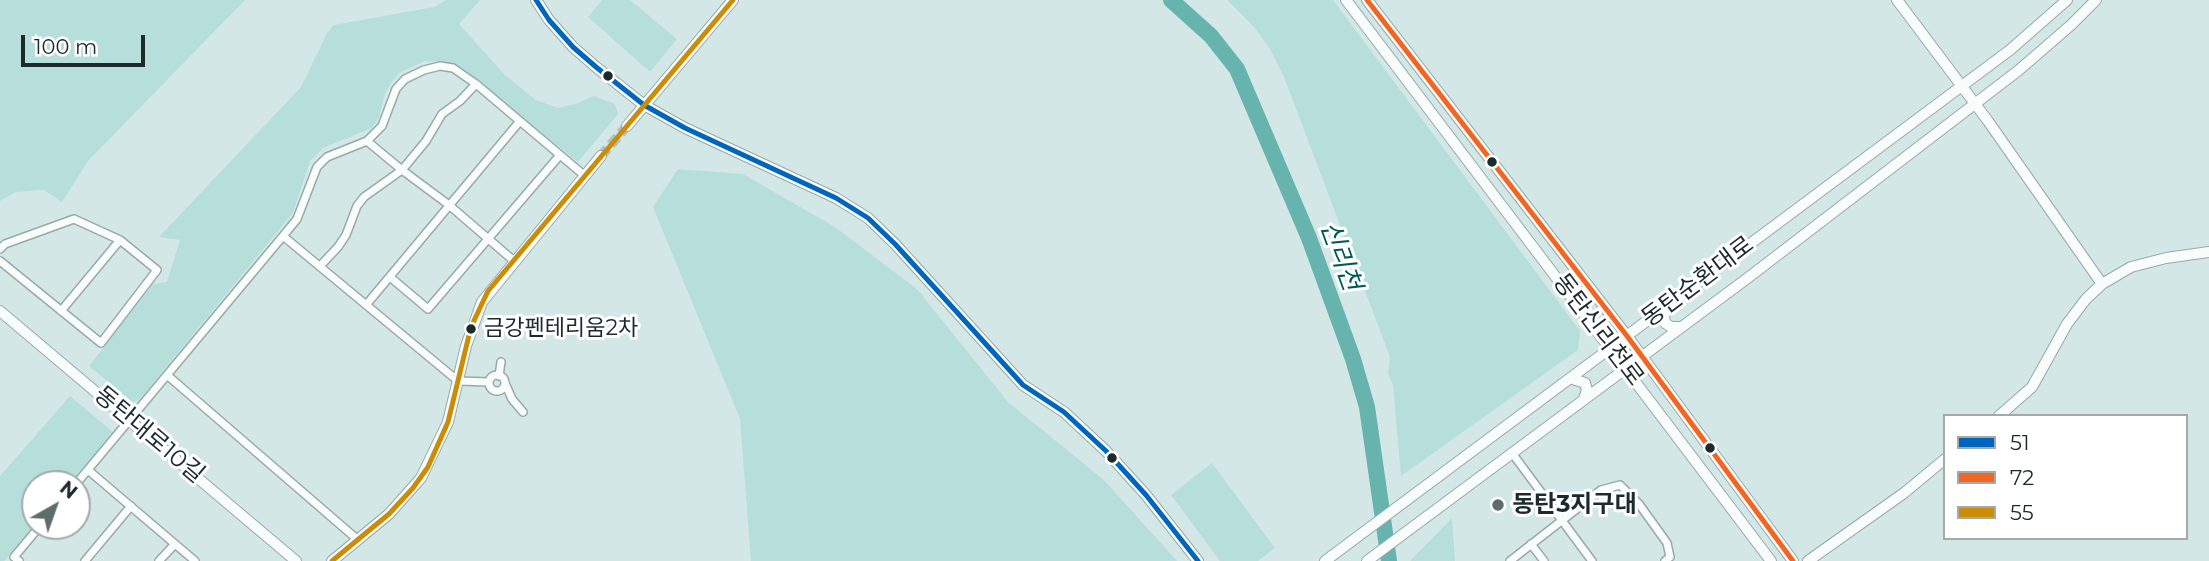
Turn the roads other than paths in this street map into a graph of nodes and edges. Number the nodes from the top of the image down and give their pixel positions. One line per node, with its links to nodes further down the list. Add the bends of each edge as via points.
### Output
1 (536, 0): 13 (main road, via 573,47)
2 (733, 0): 13 (main road)
3 (1346, 0): 9 (main road, 동탄신리천로)
4 (1367, 0): 8 (main road, 동탄신리천로)
5 (1897, 0): 11 (main road)
6 (2067, 0): 11 (main road, 동탄순환대로)
7 (2096, 0): 12 (main road, 동탄순환대로)
8 (1388, 27): 9 (main road, via 1375,22); 32 (main road, 동탄신리천로)
9 (1372, 35): 33 (main road, 동탄신리천로)
10 (476, 84): 14 (street); 16 (street, via 453,68 424,69 396,89 382,126); 19 (street, via 442,114)
11 (1962, 85): 12 (main road); 34 (main road, 동탄순환대로)
12 (1975, 103): 31 (main road); 38 (main road, 동탄순환대로)
13 (644, 105): 15 (main road); 74 (main road, via 868,218 1023,385 1064,412 1106,451)
14 (520, 121): 17 (street); 21 (street)
15 (627, 126)
16 (367, 141): 19 (street); 22 (street, via 327,157 317,167 297,219)
17 (560, 155): 20 (street); 23 (street)
18 (601, 156): 20 (main road)
19 (402, 170): 21 (street); 29 (street, via 364,197 346,235)
20 (585, 176): 28 (main road)
21 (449, 205): 23 (street); 30 (street)
22 (283, 236): 29 (street); 44 (street)
23 (489, 239): 28 (street); 30 (street, via 428,309)
24 (120, 240): 25 (street, via 74,219); 37 (street); 37 (street, via 157,270 101,343)
25 (0, 249)
26 (2209, 252): 31 (main road, via 2131,267)
27 (0, 261): 37 (street)
28 (514, 261): 47 (main road, via 482,302)
29 (320, 266): 35 (street)
30 (390, 277): 35 (street)
31 (2102, 284): 56 (main road, via 2067,324 2032,387)
32 (1588, 286): 33 (main road, via 1586,298); 39 (main road, 동탄신리천로)
33 (1573, 297): 40 (main road, 동탄신리천로)
34 (1669, 304): 38 (main road, via 1665,323); 39 (main road, 동탄순환대로)
35 (366, 305): 47 (street)
36 (0, 311): 57 (main road, 동탄대로10길)
37 (61, 311)
38 (1682, 327): 41 (main road, 동탄순환대로)
39 (1627, 335): 40 (main road, 동탄순환대로); 41 (main road, 동탄신리천로)
40 (1611, 347): 43 (main road, 동탄신리천로); 46 (main road, 동탄순환대로)
41 (1642, 356): 43 (main road, 동탄순환대로); 53 (main road, 동탄신리천로)
42 (501, 362): 45 (street)
43 (1627, 368): 52 (main road, 동탄순환대로); 55 (main road, 동탄신리천로)
44 (167, 375): 57 (street); 65 (street)
45 (499, 376): 48 (street); 49 (street)
46 (1570, 378): 52 (main road, via 1585,383); 75 (main road, 동탄순환대로)
47 (458, 381): 48 (street); 65 (main road, via 448,422 428,467 404,499)
48 (489, 382): 50 (street)
49 (505, 383): 50 (street); 51 (street)
50 (499, 391): 51 (street)
51 (512, 399): 54 (street)
52 (1583, 400): 58 (main road, 동탄순환대로)
53 (1676, 402): 55 (main road, via 1661,400); 82 (main road, 동탄신리천로)
54 (523, 412)
55 (1661, 413): 81 (main road, 동탄신리천로)
56 (2001, 414)
57 (127, 423): 60 (street); 72 (main road, 동탄대로10길)
58 (1512, 453): 63 (street); 76 (main road, 동탄순환대로)
59 (1943, 461): 83 (main road)
60 (89, 470)
61 (91, 472): 62 (street)
62 (131, 506): 66 (street); 69 (street)
63 (1562, 520): 67 (street); 79 (street); 80 (street, via 1601,490 1620,485 1667,543 1670,557)
64 (28, 540): 68 (street, via 14,557)
65 (358, 540): 73 (main road)
66 (175, 544): 70 (street); 71 (street)
67 (1531, 544): 77 (street); 78 (street)
68 (19, 561)
69 (85, 561)
70 (159, 561)
71 (195, 561)
72 (296, 561)
73 (332, 561)
74 (1198, 561)
75 (1325, 561)
76 (1367, 561)
77 (1510, 561)
78 (1544, 561)
79 (1592, 561)
80 (1665, 561)
81 (1771, 561)
82 (1793, 561)
83 (1808, 561)

